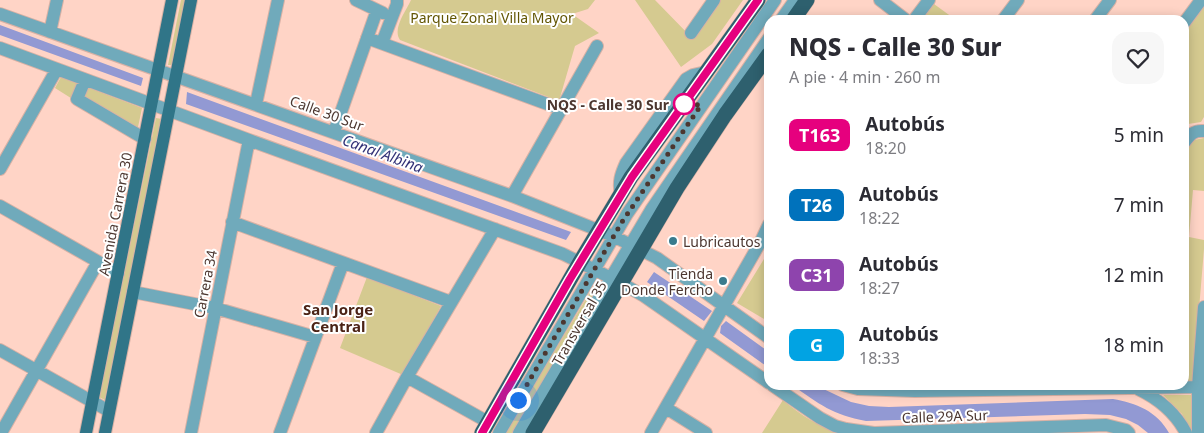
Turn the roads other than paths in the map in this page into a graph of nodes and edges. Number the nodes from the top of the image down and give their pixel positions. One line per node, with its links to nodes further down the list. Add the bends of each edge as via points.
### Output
1 (57, 0): 27 (street)
2 (172, 0): 36 (main road, Avenida Carrera 30)
3 (191, 0): 37 (main road)
4 (278, 0): 40 (street)
5 (356, 0): 17 (street)
6 (397, 0): 26 (street)
7 (714, 0): 28 (street)
8 (758, 0): 53 (highway, via 651,148)
9 (774, 0): 54 (street)
10 (795, 0): 19 (street)
11 (808, 0): 20 (highway)
12 (880, 0): 21 (street)
13 (929, 0): 22 (street)
14 (1018, 0): 23 (street)
15 (1110, 0): 24 (street)
16 (1201, 0): 25 (street)
17 (377, 10): 26 (street); 29 (street)
18 (0, 14): 27 (street, Calle 30 Sur)
19 (784, 15)
20 (797, 15)
21 (900, 15)
22 (918, 15)
23 (1007, 15)
24 (1099, 15)
25 (1189, 16)
26 (392, 17): 30 (street)
27 (50, 32): 36 (street, Calle 30 Sur)
28 (691, 33)
29 (367, 38): 30 (street); 44 (street)
30 (382, 43): 41 (street)
31 (764, 45): 56 (street, via 651,210)
32 (597, 46): 41 (street)
33 (0, 48): 35 (street)
34 (764, 61): 56 (highway, Transversal 35)
35 (57, 69): 38 (street); 48 (street)
36 (159, 71): 37 (street, Calle 30 Sur); 39 (main road, Avenida Carrera 30)
37 (177, 76): 40 (street, Calle 30 Sur); 42 (main road)
38 (85, 80): 39 (street); 46 (street, via 77,99)
39 (152, 104): 42 (street); 46 (main road, Avenida Carrera 30)
40 (256, 104): 44 (street, Calle 30 Sur)
41 (561, 109): 49 (street)
42 (169, 111): 47 (street); 63 (main road)
43 (1201, 130): 45 (street)
44 (334, 132): 49 (street, Calle 30 Sur)
45 (1189, 137)
46 (145, 139): 61 (main road, Avenida Carrera 30)
47 (249, 140): 51 (street, Carrera 34); 52 (street)
48 (0, 170)
49 (512, 196): 53 (street, Calle 30 Sur)
50 (0, 206): 57 (street)
51 (232, 222): 59 (street); 66 (street, Carrera 34)
52 (495, 229): 58 (street); 64 (street)
53 (598, 230): 54 (street, Calle 30 Sur); 58 (highway)
54 (613, 236): 56 (street, Calle 30 Sur); 60 (street)
55 (764, 244): 67 (street)
56 (635, 247): 62 (highway, Transversal 35); 67 (street, via 657,258)
57 (98, 262): 61 (street); 72 (street)
58 (580, 262): 60 (street); 83 (highway)
59 (343, 263): 64 (street); 70 (street)
60 (595, 269): 62 (street); 92 (street)
61 (118, 273): 80 (main road, Avenida Carrera 30)
62 (616, 280): 68 (street); 93 (street); 94 (highway, Transversal 35)
63 (133, 292): 66 (street); 82 (main road)
64 (451, 302): 73 (street)
65 (1204, 307): 75 (street)
66 (215, 308): 70 (street); 89 (street, Carrera 34)
67 (722, 310): 68 (street); 69 (street)
68 (708, 335): 74 (street); 81 (street)
69 (764, 335)
70 (315, 337): 90 (street)
71 (0, 350): 72 (street)
72 (36, 370): 80 (street); 86 (street)
73 (407, 377): 83 (street); 91 (street)
74 (764, 379)
75 (1201, 387): 99 (street)
76 (779, 390): 85 (street, Calle 29A Sur, via 820,418 846,429 874,433)
77 (867, 390): 78 (street, Calle 29A Sur)
78 (1000, 390)
79 (1140, 390): 98 (street, Calle 29A Sur, via 1172,412)
80 (92, 401): 82 (street); 87 (main road, Avenida Carrera 30)
81 (666, 408): 95 (street); 96 (street)
82 (109, 411): 88 (main road)
83 (485, 428)
84 (1033, 430): 85 (street, Calle 29A Sur); 97 (street, Calle 29A Sur, via 1106,425)
85 (948, 432)
86 (1, 433)
87 (86, 433)
88 (105, 433)
89 (191, 433)
90 (280, 433)
91 (376, 433)
92 (499, 433)
93 (519, 433)
94 (533, 433)
95 (651, 433)
96 (706, 433)
97 (1129, 433)
98 (1186, 433)
99 (1198, 433)

